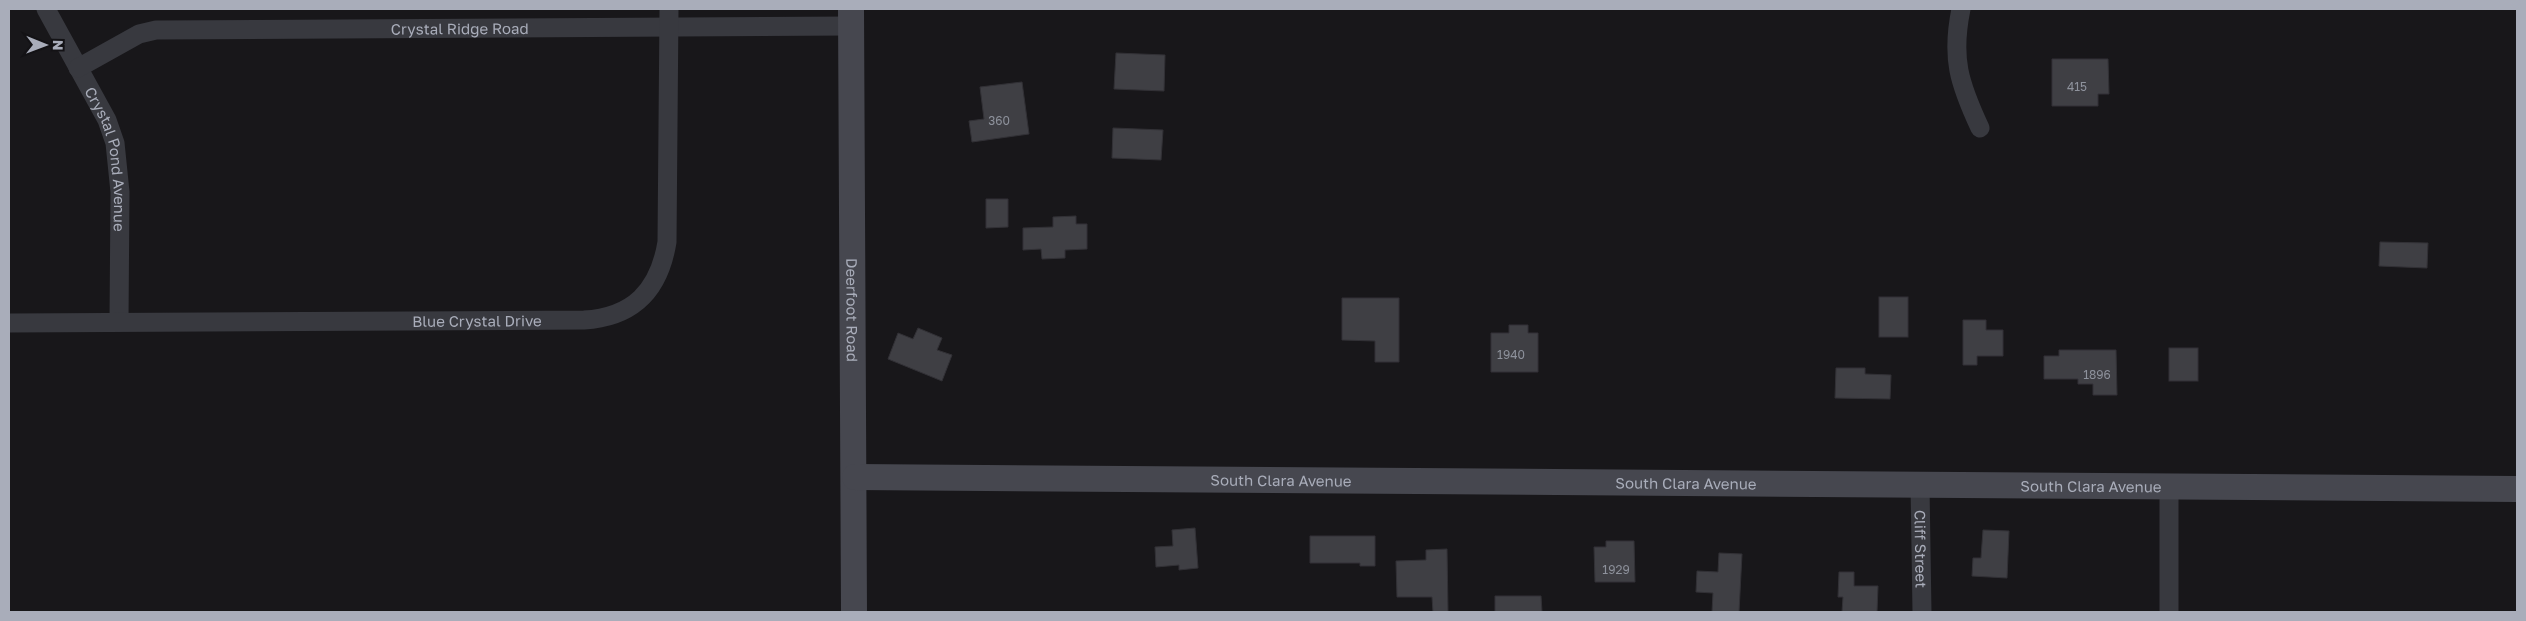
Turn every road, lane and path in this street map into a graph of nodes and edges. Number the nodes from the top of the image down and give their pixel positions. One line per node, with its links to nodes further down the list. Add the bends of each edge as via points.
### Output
1 (46, 9): 5 (street, Crystal Pond Avenue)
2 (1961, 9): 6 (street, via 1956,58 1964,93)
3 (668, 17): 4 (street, Crystal Ridge Road); 5 (street, Crystal Ridge Road, via 156,30 139,34); 7 (street, Blue Crystal Drive, via 664,260 648,292 622,312 603,319 584,320)
4 (851, 17): 9 (street, Deerfoot Road)
5 (78, 68): 7 (street, Crystal Pond Avenue, via 107,120 119,166)
6 (1980, 128)
7 (119, 322): 8 (street, Blue Crystal Drive)
8 (9, 323)
9 (855, 477): 10 (street, South Clara Avenue); 13 (street, Deerfoot Road)
10 (1920, 485): 11 (street, South Clara Avenue); 14 (street, Cliff Street)
11 (2169, 487): 12 (street, South Clara Avenue); 15 (street)
12 (2517, 489)
13 (854, 612)
14 (1922, 612)
15 (2169, 612)

